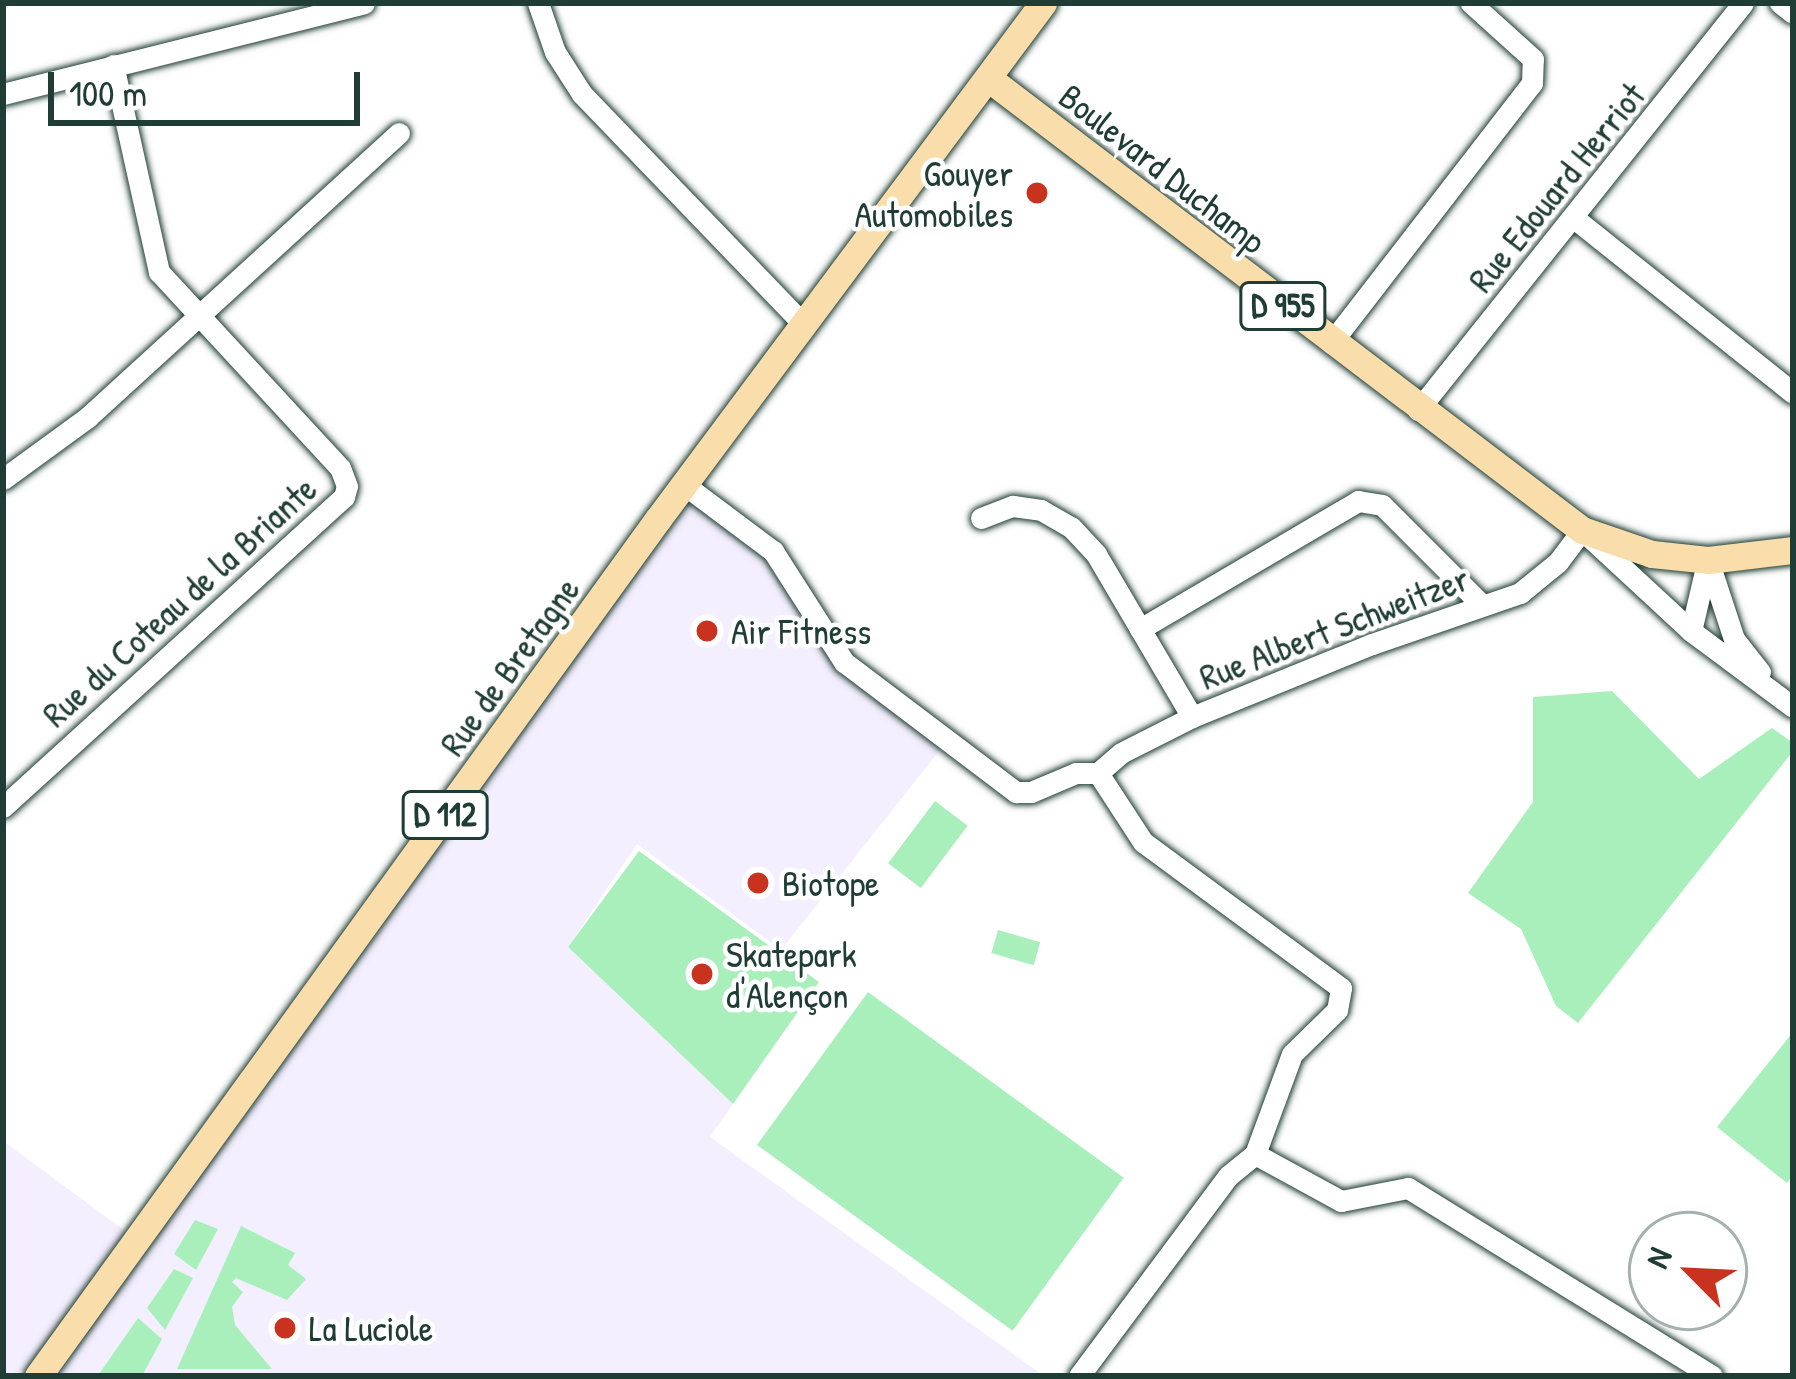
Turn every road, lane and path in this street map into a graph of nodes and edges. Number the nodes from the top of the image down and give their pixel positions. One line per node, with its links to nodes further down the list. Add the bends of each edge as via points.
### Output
1 (364, 3): 7 (street)
2 (538, 3): 15 (street, via 555,52 582,94)
3 (1043, 3): 10 (main road, Rue de Bretagne / D 112)
4 (1472, 3): 16 (street, via 1533,59 1532,83)
5 (1743, 3): 13 (street, Rue Edouard Herriot)
6 (1780, 3): 8 (street)
7 (313, 8): 9 (street)
8 (1793, 13)
9 (113, 65): 11 (street); 14 (street, Rue du Coteau de la Briante, via 159,272)
10 (988, 78): 15 (main road, Rue de Bretagne / D 112); 16 (main road, Boulevard Duchamp / D 955)
11 (3, 94)
12 (399, 133): 14 (street)
13 (1574, 218): 17 (street); 18 (street, Rue Edouard Herriot)
14 (200, 316): 19 (street, via 88,418); 31 (street, Rue du Coteau de la Briante, via 340,468 344,497)
15 (803, 324): 20 (main road, Rue de Bretagne / D 112)
16 (1331, 343): 18 (main road, Boulevard Duchamp / D 955)
17 (1793, 391)
18 (1418, 410): 22 (main road, Boulevard Duchamp / D 955)
19 (3, 479)
20 (686, 486): 30 (street, via 773,550 844,662 1016,792); 33 (main road, Rue de Bretagne / D 112)
21 (981, 518): 26 (street, via 1013,506 1071,527)
22 (1582, 530): 24 (main road, Boulevard Duchamp / D 955, via 1652,554); 25 (street, Rue Albert Schweitzer, via 1538,582); 27 (street, Boulevard Duchamp)
23 (1793, 550): 24 (main road, D 955)
24 (1708, 560): 27 (street); 28 (street, Boulevard Duchamp, via 1734,639)
25 (1482, 605): 26 (street, via 1382,505 1358,501); 29 (street, Rue Albert Schweitzer)
26 (1140, 628): 29 (street)
27 (1691, 631): 28 (street, Boulevard Duchamp)
28 (1791, 705)
29 (1192, 716): 30 (street, Rue Albert Schweitzer)
30 (1098, 773): 32 (street, via 1142,842 1341,988 1337,1010 1292,1054)
31 (3, 807)
32 (1255, 1154): 34 (street, via 1228,1176); 35 (street, via 1341,1201 1408,1188)
33 (38, 1376)
34 (1079, 1376)
35 (1712, 1376)

